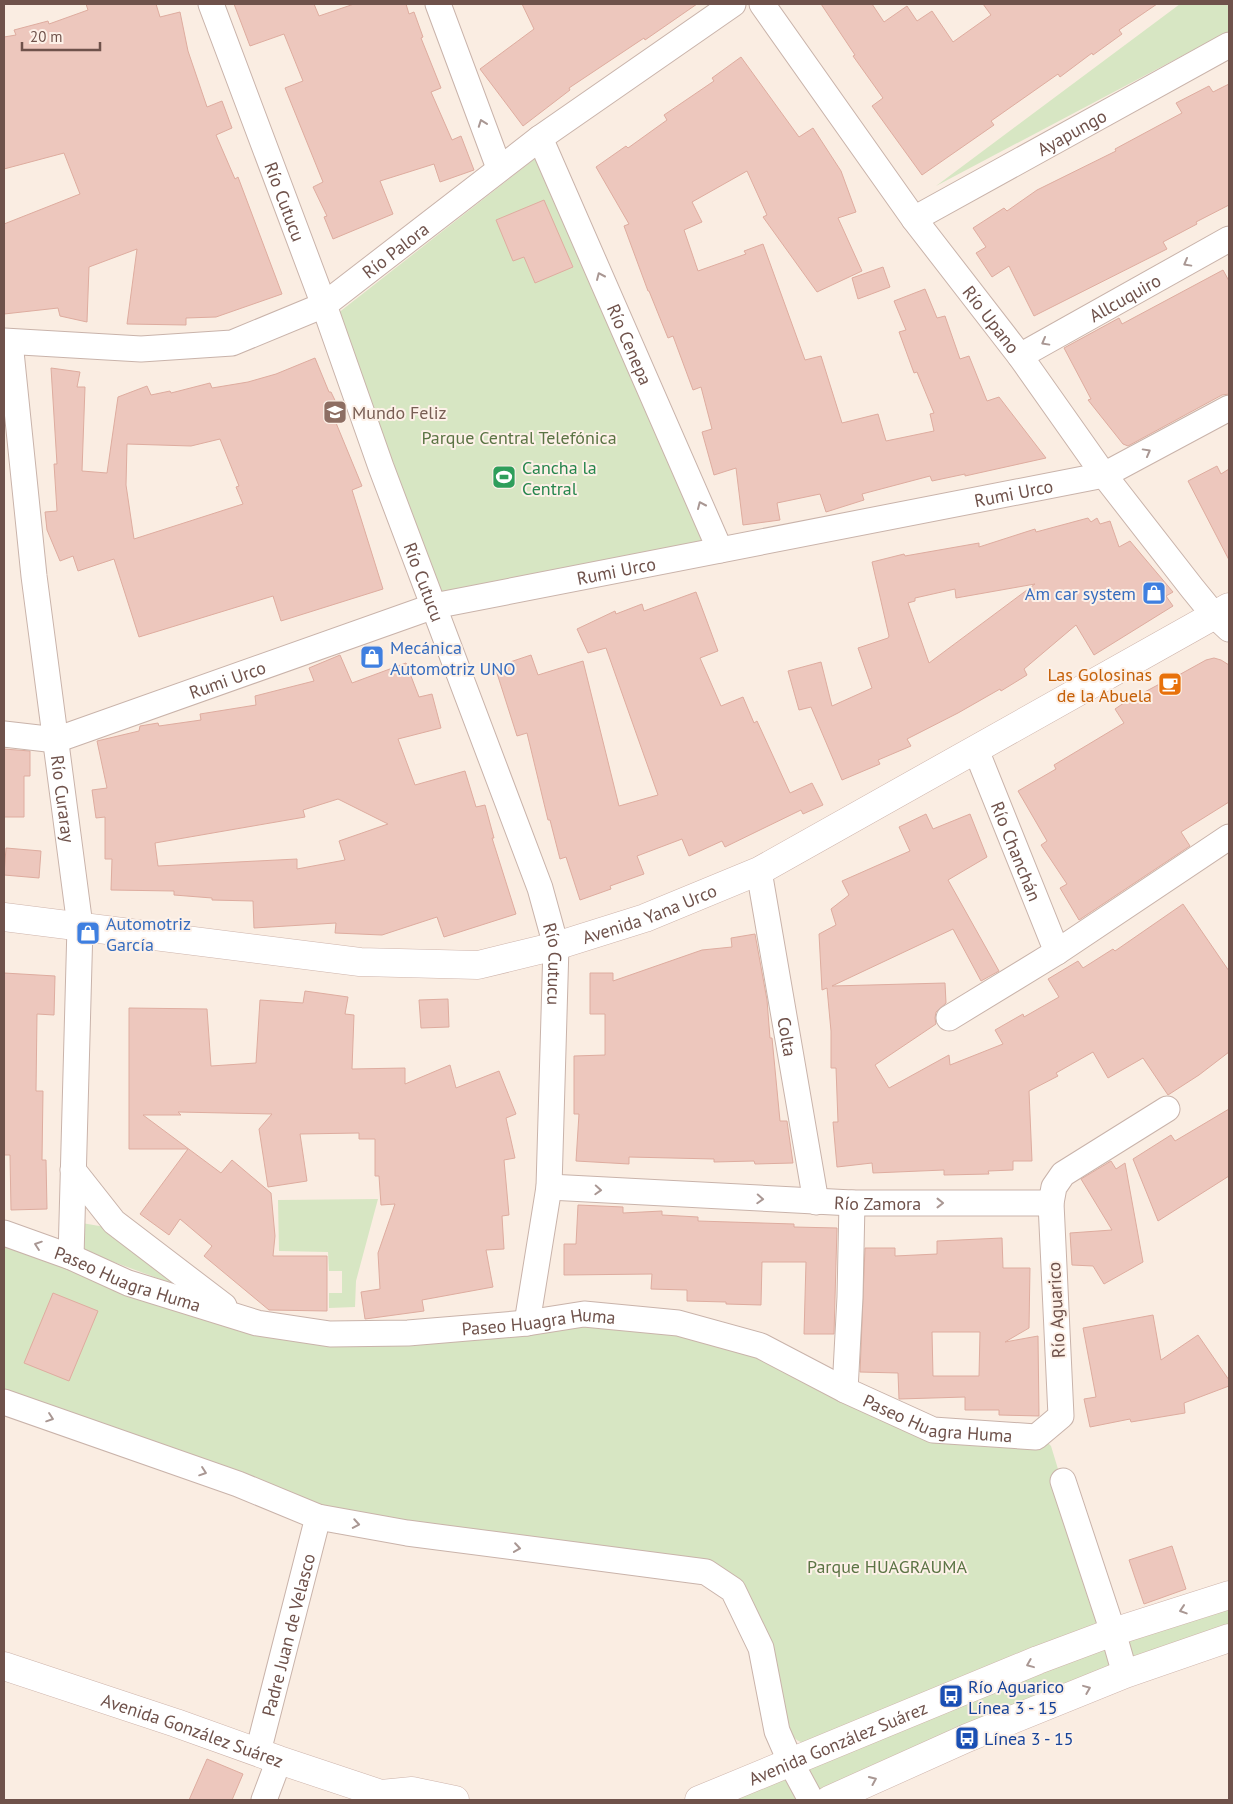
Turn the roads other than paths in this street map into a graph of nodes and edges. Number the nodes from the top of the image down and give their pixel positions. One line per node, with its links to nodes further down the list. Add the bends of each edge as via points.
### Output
1 (211, 4): 10 (street, Río Cutucu)
2 (438, 4): 7 (street, one-way to 2)
3 (733, 4): 6 (street, Río Palora)
4 (762, 4): 8 (street, Río Upano)
5 (1229, 45): 8 (street, Ayapungo)
6 (540, 138): 7 (street, Río Palora); 15 (street, Río Cenepa, one-way to 6)
7 (499, 168): 10 (street, Río Palora)
8 (914, 219): 12 (street, Río Upano)
9 (1229, 239): 12 (street, Allcuquiro, one-way to 12)
10 (324, 305): 11 (street, Río Palora, via 232,343 141,349); 16 (street, Río Cutucu)
11 (7, 341): 19 (street, Río Curaray)
12 (1020, 356): 14 (street, Río Upano)
13 (1229, 408): 14 (street, Rumi Urco, one-way to 13)
14 (1104, 476): 15 (street, Rumi Urco); 17 (street, Río Upano)
15 (720, 550): 16 (street, Rumi Urco)
16 (434, 606): 19 (street, Rumi Urco); 25 (street, Río Cutucu, via 540,888)
17 (1224, 617): 20 (main road, Avenida Yana Urco)
18 (4, 734): 19 (street, Rumi Urco)
19 (56, 740): 24 (street, Río Curaray)
20 (976, 750): 22 (main road, Avenida Yana Urco); 26 (street, Río Chanchán)
21 (1229, 837): 26 (street)
22 (759, 870): 25 (main road, Avenida Yana Urco, via 645,918); 31 (street, Colta)
23 (4, 917): 24 (main road, Avenida Yana Urco)
24 (80, 926): 25 (main road, Avenida Yana Urco, via 360,962 478,965); 29 (street, Río Curaray)
25 (556, 946): 30 (street, Río Cutucu)
26 (1057, 952): 27 (street)
27 (949, 1018)
28 (1167, 1109): 33 (street, via 1064,1174 1054,1187)
29 (74, 1170): 35 (street, Río Curaray); 36 (street, via 114,1222)
30 (549, 1187): 31 (street, Río Zamora, one-way to 31); 37 (street, Río Cutucu)
31 (816, 1202): 32 (street, Río Zamora)
32 (852, 1204): 33 (street, Río Zamora, one-way to 33); 38 (street)
33 (1051, 1204): 40 (street, Río Aguarico)
34 (4, 1234): 35 (street, Paseo Huagra Huma, one-way to 34)
35 (71, 1257): 36 (street, Paseo Huagra Huma, via 128,1283)
36 (238, 1317): 37 (street, Paseo Huagra Huma, via 330,1334 408,1333)
37 (527, 1323): 38 (street, Paseo Huagra Huma, via 584,1314 678,1323 762,1346)
38 (845, 1390): 40 (street, Paseo Huagra Huma, via 933,1430 1036,1437)
39 (4, 1402): 42 (street, one-way to 42, via 238,1484)
40 (1061, 1416)
41 (1064, 1481): 44 (street)
42 (318, 1517): 48 (street, Padre Juan de Velasco); 49 (street, one-way to 49, via 407,1533 706,1572 734,1590 761,1648 777,1731)
43 (1229, 1595): 44 (main road, Avenida González Suárez, one-way to 44)
44 (1114, 1632): 47 (street); 49 (main road, Avenida González Suárez, one-way to 49, via 1038,1660)
45 (1229, 1638): 47 (main road)
46 (4, 1666): 48 (main road, Avenida González Suárez)
47 (1125, 1674): 55 (main road, one-way to 47, via 967,1738)
48 (269, 1756): 50 (main road, Avenida González Suárez); 51 (street, Padre Juan de Velasco)
49 (791, 1763): 53 (main road, Avenida González Suárez); 54 (street)
50 (384, 1797): 52 (main road, Avenida González Suárez, via 412,1791)
51 (264, 1800)
52 (455, 1800)
53 (699, 1800)
54 (811, 1800)
55 (828, 1800)

